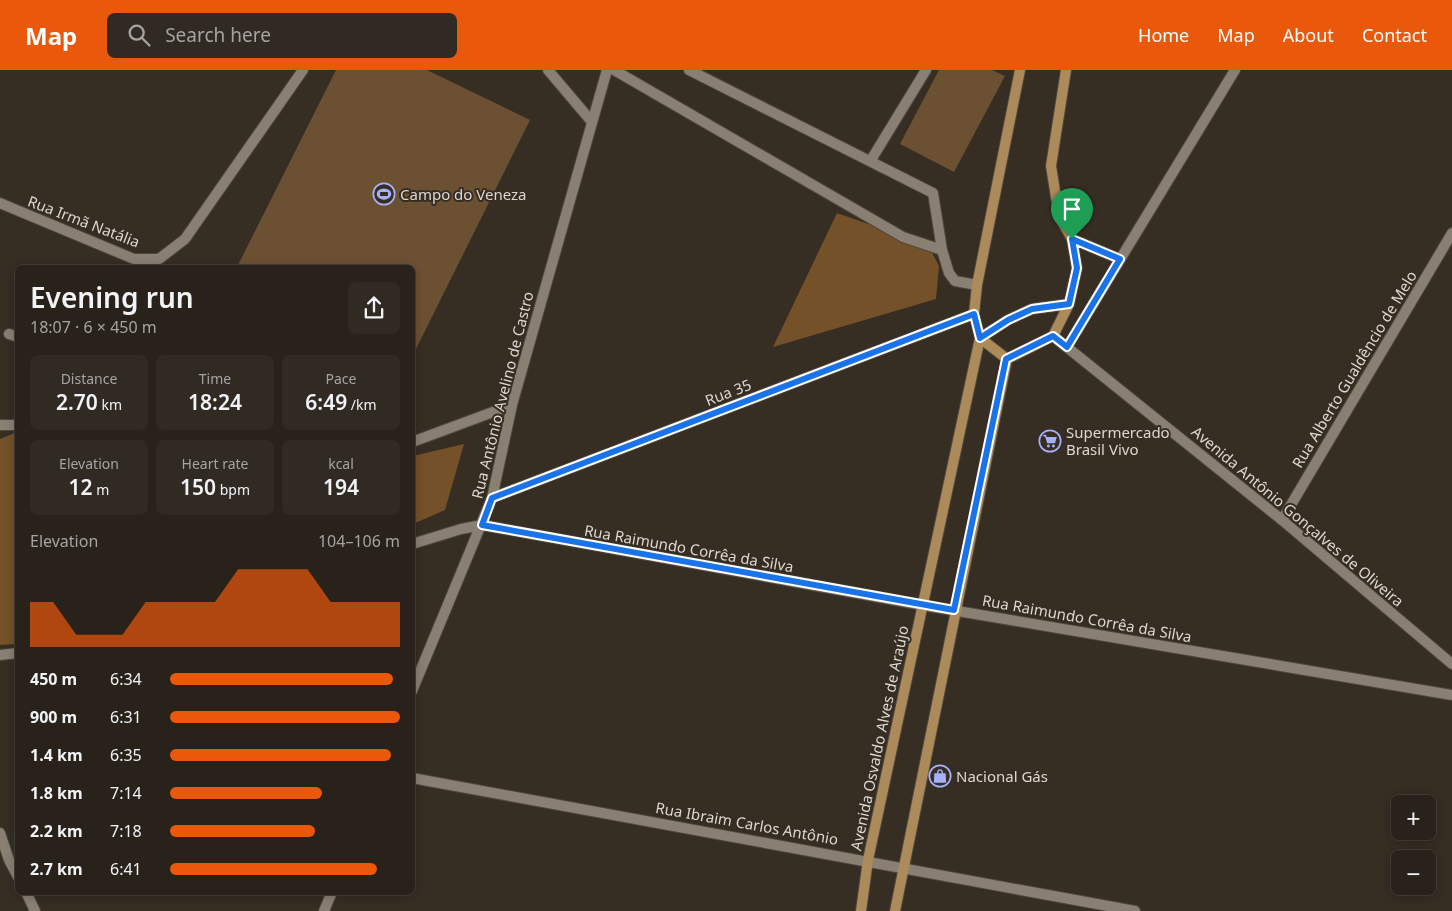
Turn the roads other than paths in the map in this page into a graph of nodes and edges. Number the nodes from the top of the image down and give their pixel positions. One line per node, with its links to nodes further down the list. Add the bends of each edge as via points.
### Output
1 (303, 70): 12 (street, Rua Irmã Natália, via 184,239 160,259 134,258)
2 (548, 70): 10 (street)
3 (607, 70): 10 (street, Rua Antônio Avelino de Castro)
4 (614, 70): 15 (street, via 903,237)
5 (690, 70): 11 (street)
6 (926, 70): 11 (street)
7 (1020, 70): 17 (street)
8 (1066, 70): 14 (street, via 1051,166 1059,216)
9 (1235, 70): 16 (street)
10 (592, 122): 24 (street, Rua Antônio Avelino de Castro)
11 (872, 160): 15 (street, via 933,193)
12 (0, 203)
13 (1452, 233): 29 (street, Rua Alberto Gualdêncio de Melo)
14 (1072, 239): 16 (street); 18 (street, via 1077,268)
15 (942, 250): 17 (street, via 955,281)
16 (1120, 259): 22 (street)
17 (977, 285): 19 (street)
18 (1069, 304): 20 (street); 21 (street, via 1032,309)
19 (974, 314): 21 (street); 28 (street, Rua 35)
20 (1053, 336): 22 (street, Avenida Antônio Gonçalves de Oliveira); 23 (street)
21 (980, 338): 23 (street); 32 (street, Avenida Osvaldo Alves de Araújo)
22 (1067, 347): 29 (street, Avenida Antônio Gonçalves de Oliveira)
23 (1006, 359): 33 (street)
24 (512, 405): 27 (street); 28 (street, Rua Antônio Avelino de Castro)
25 (0, 425): 26 (street)
26 (15, 425)
27 (415, 441)
28 (492, 498): 30 (street, Rua Antônio Avelino de Castro)
29 (1282, 520): 36 (street, Avenida Antônio Gonçalves de Oliveira)
30 (482, 525): 31 (street); 32 (street, Rua Raimundo Corrêa da Silva); 37 (street, Rua Antônio Avelino de Castro)
31 (415, 543)
32 (922, 605): 33 (street, Rua Raimundo Corrêa da Silva); 41 (street, Avenida Osvaldo Alves de Araújo)
33 (954, 610): 38 (street, Rua Raimundo Corrêa da Silva); 42 (street)
34 (15, 653): 35 (street)
35 (0, 655)
36 (1452, 664)
37 (415, 684)
38 (1452, 695)
39 (415, 779): 41 (street, Rua Ibraim Carlos Antônio)
40 (0, 833): 43 (street)
41 (868, 860): 42 (street, Rua Ibraim Carlos Antônio); 48 (street, Avenida Osvaldo Alves de Araújo)
42 (903, 867): 49 (street); 50 (street, Rua Ibraim Carlos Antônio)
43 (15, 871)
44 (27, 895): 46 (street)
45 (331, 895): 47 (street)
46 (35, 911)
47 (324, 911)
48 (861, 911)
49 (895, 911)
50 (1135, 911)

